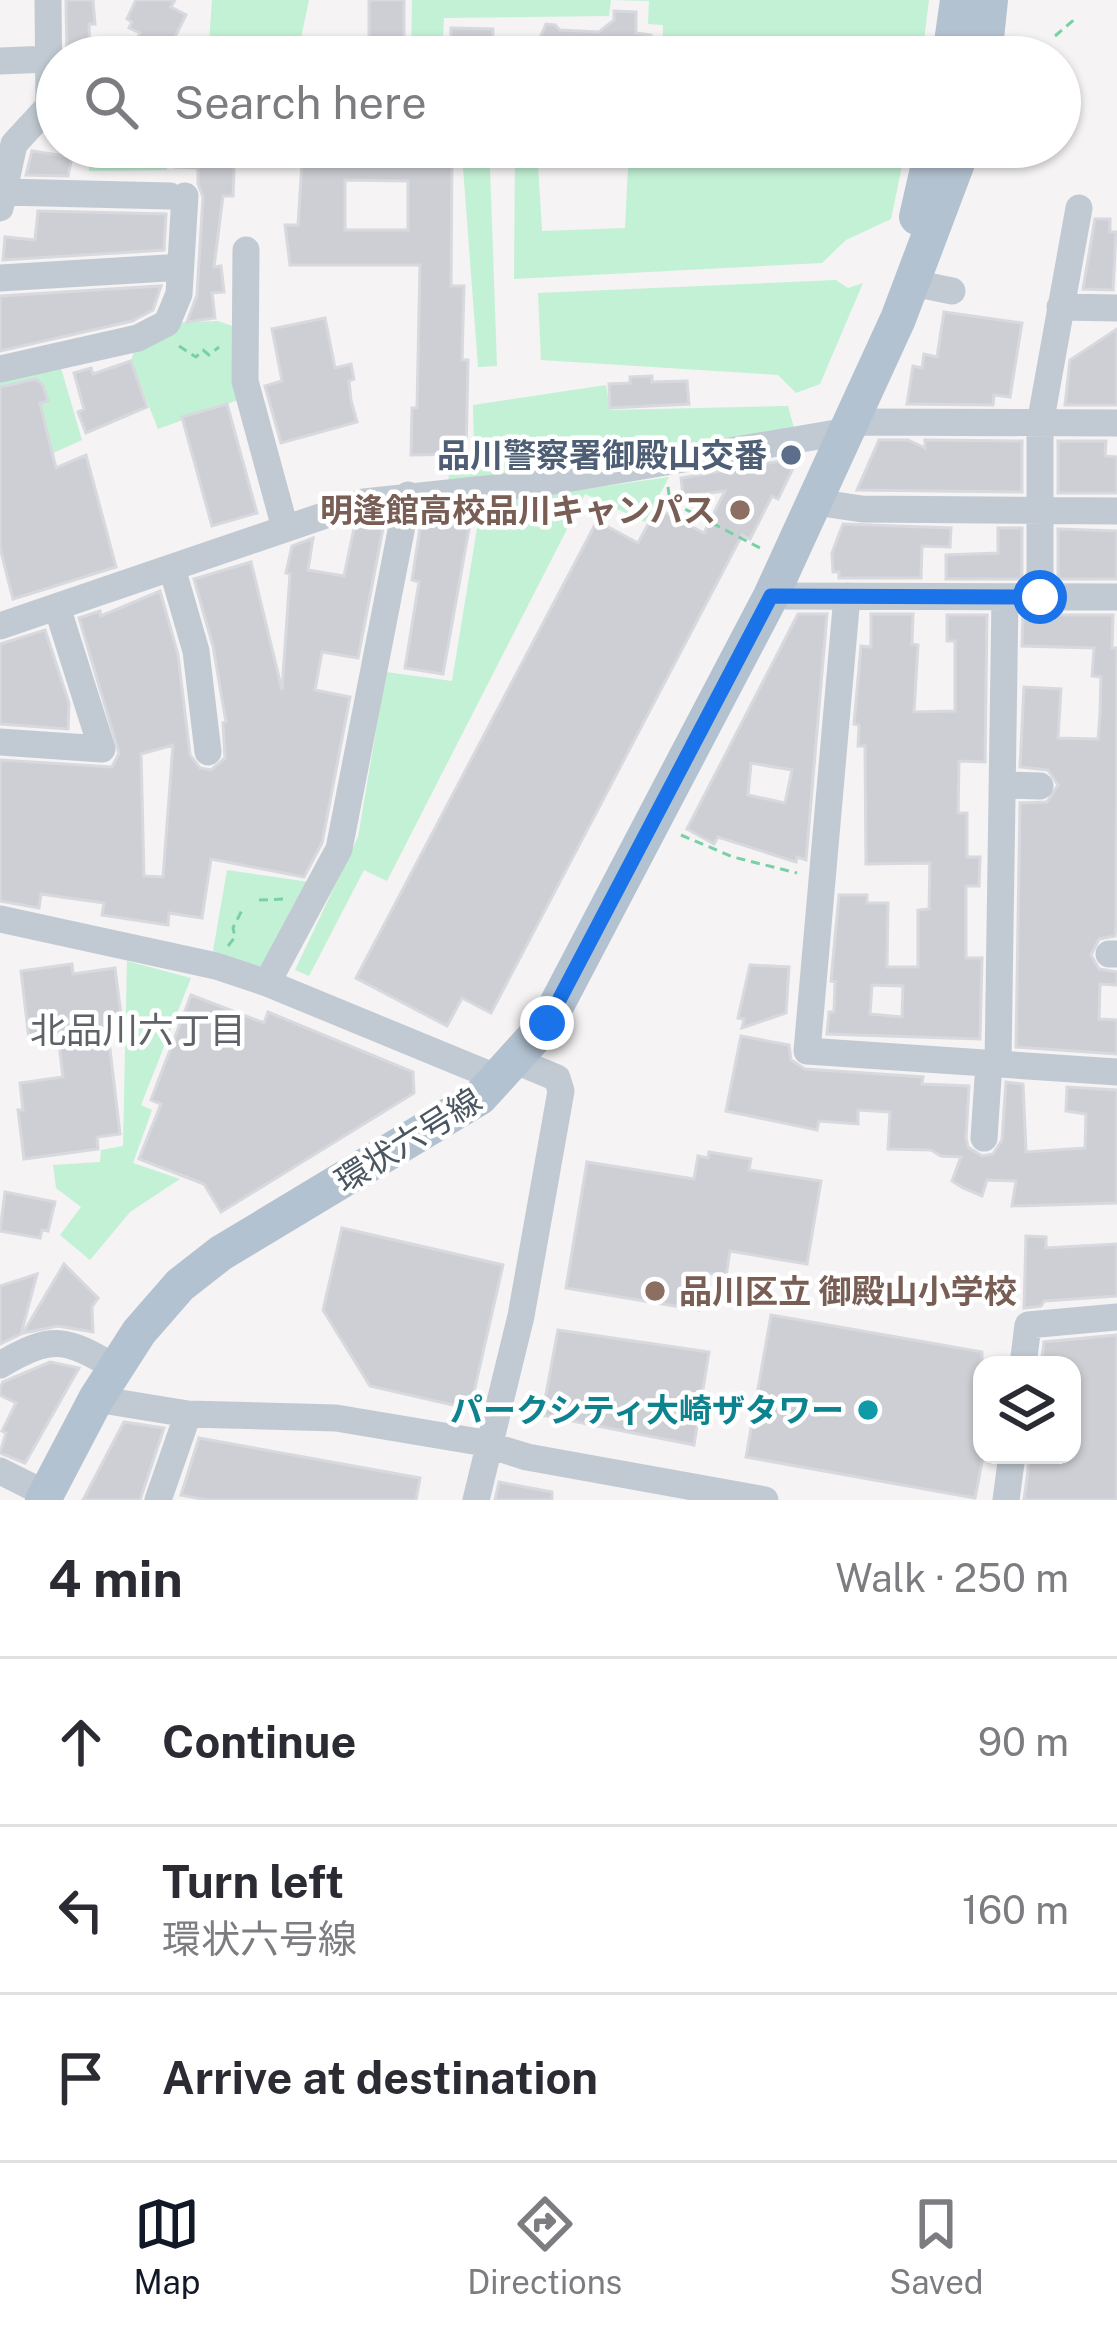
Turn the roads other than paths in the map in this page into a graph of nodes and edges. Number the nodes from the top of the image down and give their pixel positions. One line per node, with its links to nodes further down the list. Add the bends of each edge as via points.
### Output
1 (48, 0): 5 (street)
2 (958, 0): 6 (main road)
3 (990, 0): 7 (main road)
4 (1015, 0): 8 (main road)
5 (49, 36)
6 (953, 36)
7 (986, 36)
8 (1011, 36)
9 (36, 60): 10 (street)
10 (0, 61)
11 (36, 121): 15 (street, via 14,144)
12 (927, 168): 19 (main road, via 915,223)
13 (955, 168): 19 (main road)
14 (977, 168): 19 (main road)
15 (2, 200): 24 (street, via 177,196 179,294 167,323 138,338)
16 (1079, 208): 22 (street)
17 (247, 250): 32 (street, via 245,381)
18 (167, 268): 20 (street)
19 (917, 273): 21 (street); 27 (main road, 環状六号線)
20 (0, 278)
21 (952, 291)
22 (1060, 307): 23 (street); 26 (street)
23 (1117, 308)
24 (0, 370)
25 (1117, 423): 26 (street)
26 (1040, 424): 27 (street); 30 (street)
27 (850, 426): 28 (street, via 542,483); 29 (main road, 環状六号線)
28 (408, 495): 32 (street); 46 (street, via 339,848)
29 (815, 502): 30 (street); 34 (main road, 環状六号線)
30 (1039, 511): 31 (street); 37 (street)
31 (1117, 511)
32 (285, 528): 33 (street)
33 (172, 568): 39 (street); 42 (street, via 196,651)
34 (771, 596): 35 (street); 48 (main road, 環状六号線, via 560,1002)
35 (847, 596): 36 (street); 47 (street, via 807,1051)
36 (1005, 597): 37 (street); 43 (street)
37 (1040, 597): 38 (street)
38 (1117, 597)
39 (57, 608): 40 (street); 41 (street, via 102,749)
40 (0, 626)
41 (0, 742)
42 (208, 752)
43 (1002, 785): 44 (street); 47 (street)
44 (1040, 786)
45 (0, 919): 46 (street)
46 (267, 983): 48 (street)
47 (993, 1063): 49 (street); 50 (street)
48 (508, 1070): 54 (main road, 環状六号線, via 439,1124 198,1269 160,1305); 56 (street, via 556,1078 561,1091)
49 (1117, 1072)
50 (984, 1138)
51 (1117, 1317): 52 (street, via 1028,1325)
52 (1024, 1356)
53 (0, 1365): 54 (street, via 32,1349 76,1344)
54 (106, 1383): 55 (street); 60 (main road, 環状六号線)
55 (188, 1414): 56 (street, via 336,1418); 61 (street)
56 (491, 1445): 59 (street); 62 (street)
57 (1011, 1464): 64 (street)
58 (0, 1471): 60 (street)
59 (719, 1496): 63 (street)
60 (45, 1497)
61 (158, 1500)
62 (476, 1500)
63 (764, 1500)
64 (1006, 1500)

